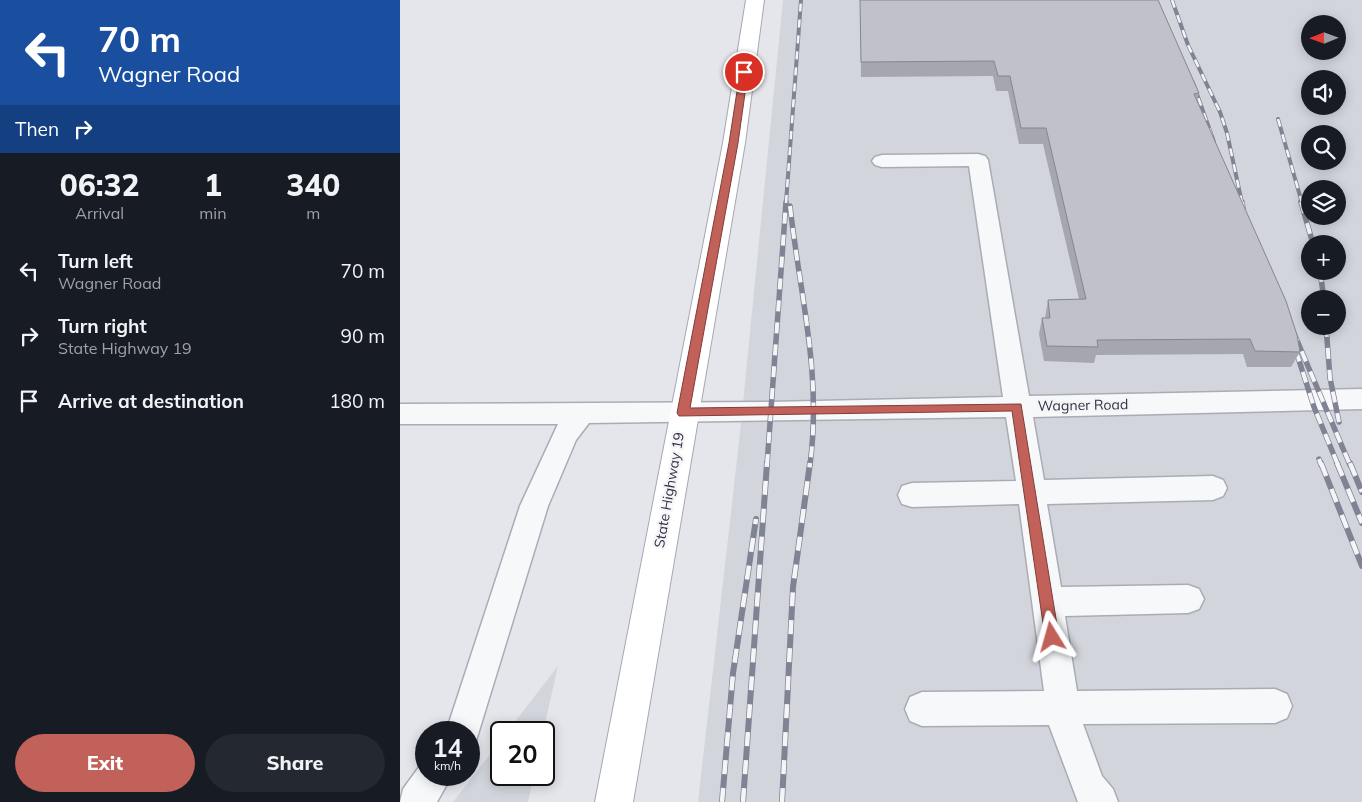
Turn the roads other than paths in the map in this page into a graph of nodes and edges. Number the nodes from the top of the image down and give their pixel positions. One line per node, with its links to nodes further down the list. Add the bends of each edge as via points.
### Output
1 (755, 0): 6 (main road, State Highway 19, via 734,143)
2 (882, 161): 4 (street, via 978,160)
3 (1362, 399): 4 (street, Wagner Road)
4 (1017, 407): 6 (street, Wagner Road); 9 (street)
5 (582, 413): 6 (street, Wagner Road); 7 (street, Wagner Road); 16 (street, via 565,434 534,506)
6 (683, 413): 19 (main road, State Highway 19)
7 (400, 414)
8 (1213, 488): 9 (street)
9 (1031, 493): 10 (street); 12 (street)
10 (912, 495)
11 (1188, 599): 12 (street)
12 (1047, 602): 14 (street)
13 (1274, 706): 14 (street)
14 (1063, 708): 15 (street); 20 (street, via 1065,723 1089,788)
15 (922, 709)
16 (466, 721)
17 (427, 786): 18 (street)
18 (416, 802)
19 (614, 802)
20 (1100, 802)

